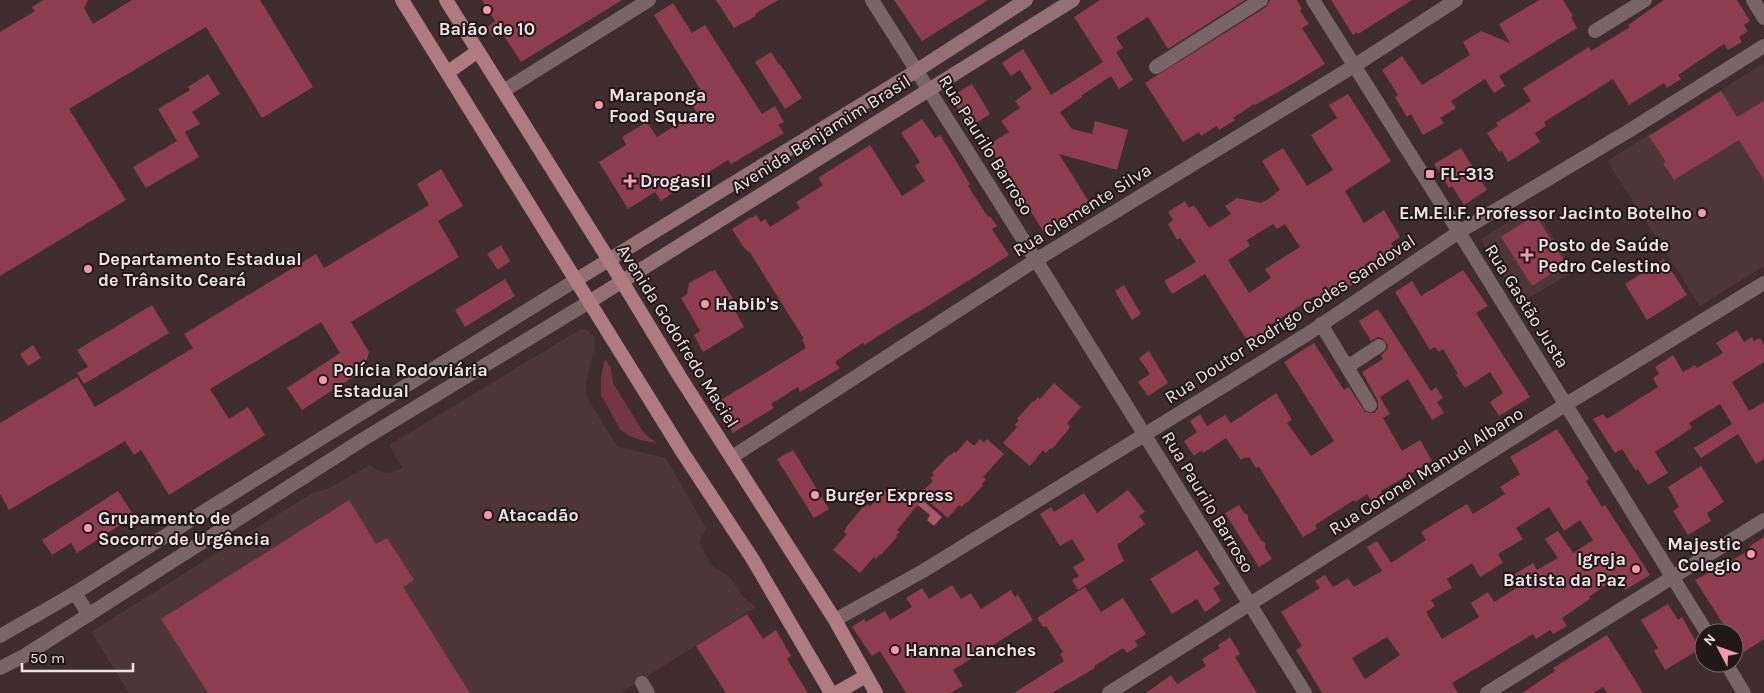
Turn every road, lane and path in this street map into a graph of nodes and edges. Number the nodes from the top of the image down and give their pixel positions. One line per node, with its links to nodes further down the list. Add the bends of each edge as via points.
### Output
1 (402, 0): 19 (main road)
2 (446, 0): 15 (main road, Avenida Godofredo Maciel)
3 (649, 0): 21 (street)
4 (872, 0): 18 (street, Rua Paurilo Barroso)
5 (1026, 0): 18 (main road, Avenida Benjamim Brasil)
6 (1073, 0): 20 (main road, Avenida Benjamim Brasil)
7 (1261, 0): 16 (street)
8 (1313, 0): 17 (street, Rua Gastão Justa)
9 (1456, 0): 17 (street, Rua Clemente Silva)
10 (1645, 0): 13 (street)
11 (1752, 0): 12 (street)
12 (1764, 18)
13 (1595, 31)
14 (1764, 46): 22 (street, Rua Doutor Rodrigo Codes Sandoval)
15 (478, 52): 19 (main road); 21 (main road, Avenida Godofredo Maciel)
16 (1156, 66)
17 (1354, 66): 22 (street, Rua Gastão Justa); 24 (street, Rua Clemente Silva)
18 (916, 71): 20 (street, Rua Paurilo Barroso); 23 (main road, Avenida Benjamim Brasil)
19 (447, 73): 25 (main road)
20 (928, 90): 24 (street, Rua Paurilo Barroso); 26 (main road, Avenida Benjamim Brasil)
21 (502, 91): 23 (main road, Avenida Godofredo Maciel)
22 (1459, 232): 29 (street, Rua Doutor Rodrigo Codes Sandoval); 33 (street, Rua Gastão Justa)
23 (609, 260): 25 (main road, Avenida Benjamim Brasil); 26 (main road, Avenida Godofredo Maciel)
24 (1036, 260): 34 (street, Rua Paurilo Barroso); 35 (street, Rua Clemente Silva)
25 (576, 280): 28 (main road); 38 (street)
26 (622, 281): 28 (main road, Avenida Benjamim Brasil); 35 (main road, Avenida Godofredo Maciel)
27 (1764, 283): 33 (street, Rua Coronel Manuel Albano)
28 (589, 302): 40 (street, via 362,440); 47 (main road, via 752,558)
29 (1321, 324): 31 (street); 34 (street, Rua Doutor Rodrigo Codes Sandoval)
30 (1380, 346): 31 (street)
31 (1347, 367): 32 (street)
32 (1370, 405)
33 (1566, 405): 37 (street, Rua Gastão Justa); 39 (street, Rua Coronel Manuel Albano)
34 (1145, 434): 39 (street, Rua Paurilo Barroso); 41 (street, Rua Doutor Rodrigo Codes Sandoval, via 923,571)
35 (732, 457): 41 (main road, Avenida Godofredo Maciel)
36 (1764, 520): 37 (street)
37 (1673, 577): 42 (street, Rua Gastão Justa); 52 (street)
38 (75, 593): 40 (street); 43 (street)
39 (1250, 605): 50 (street, Rua Coronel Manuel Albano); 51 (street, Rua Paurilo Barroso)
40 (89, 615): 44 (street)
41 (835, 620): 46 (main road, Avenida Godofredo Maciel)
42 (1701, 623)
43 (0, 636)
44 (0, 668)
45 (1732, 673): 53 (street)
46 (866, 676): 48 (main road); 49 (main road, Avenida Godofredo Maciel)
47 (831, 693)
48 (836, 693)
49 (876, 693)
50 (1109, 693)
51 (1305, 693)
52 (1487, 693)
53 (1744, 693)

